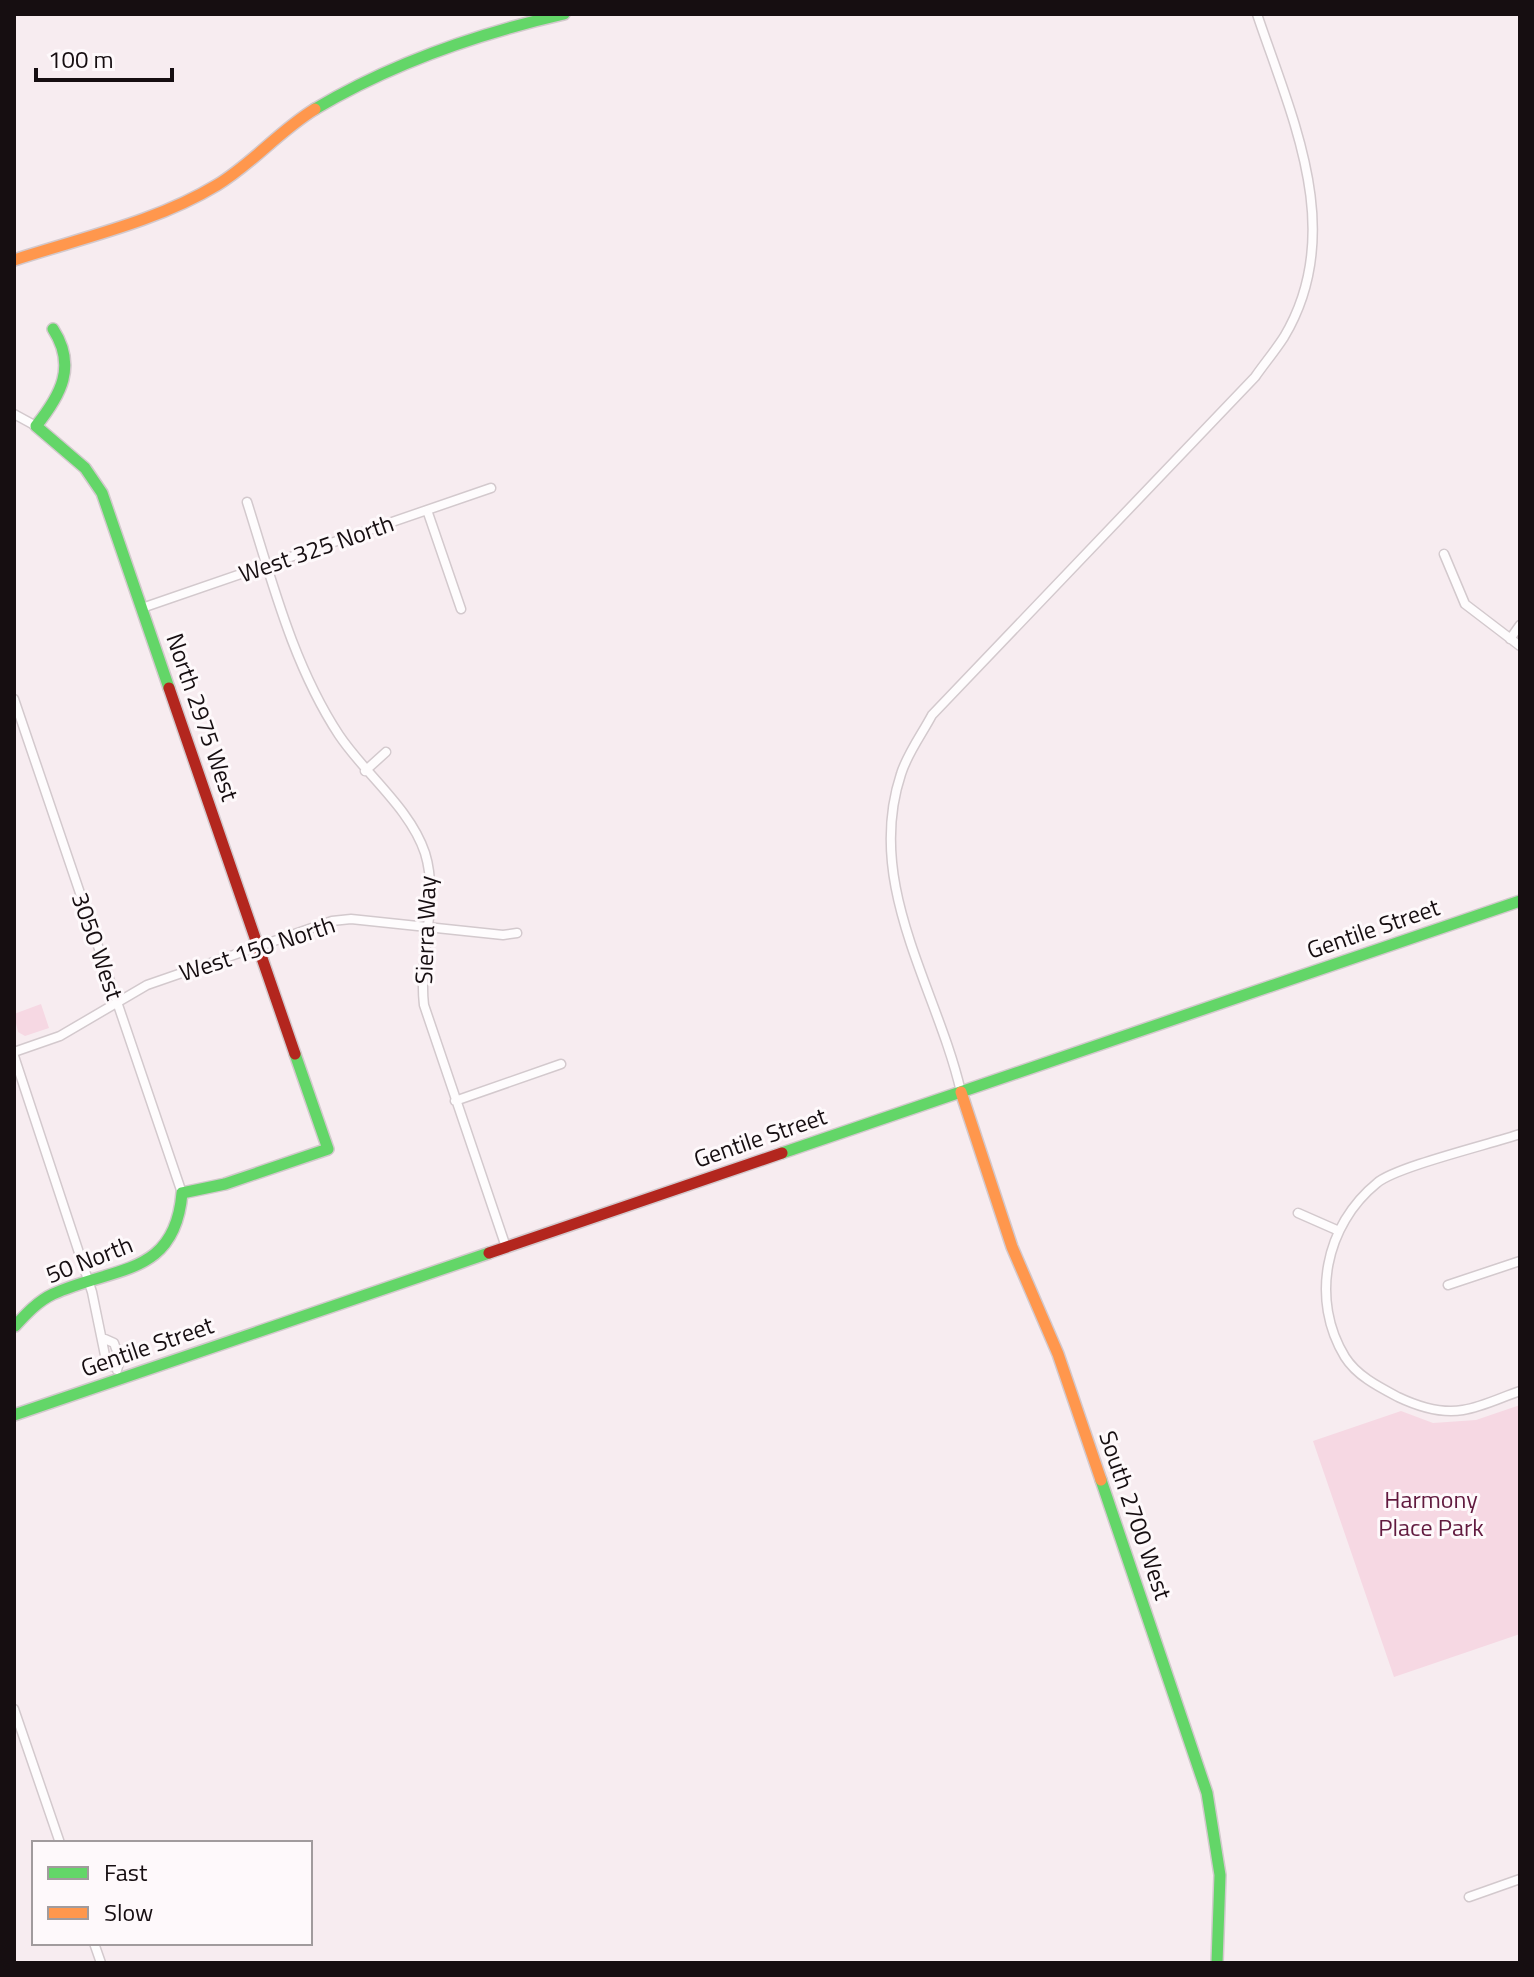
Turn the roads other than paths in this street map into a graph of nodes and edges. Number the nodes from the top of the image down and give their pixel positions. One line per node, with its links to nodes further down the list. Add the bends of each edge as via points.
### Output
1 (564, 14): 3 (main road, via 393,68 307,114 213,187)
2 (1257, 14): 27 (street, via 1308,164 1312,198 1309,269 1284,337 1255,377 932,715 901,773 889,833 891,873)
3 (14, 260)
4 (53, 329): 6 (main road, via 68,357 67,375)
5 (14, 414): 6 (street)
6 (36, 426): 12 (main road, North 2975 West, via 85,468 102,493)
7 (491, 488): 9 (street, West 325 North)
8 (247, 502): 11 (street, Sierra Way)
9 (427, 510): 11 (street, West 325 North); 13 (street)
10 (1444, 554): 15 (street, via 1465,604)
11 (267, 565): 12 (street, West 325 North); 19 (street, Sierra Way, via 310,682)
12 (142, 608): 23 (main road, North 2975 West)
13 (461, 609)
14 (1520, 625): 15 (street)
15 (1510, 639): 16 (street)
16 (1520, 646)
17 (14, 699): 24 (street, 3050 West)
18 (386, 752): 19 (street)
19 (365, 771): 21 (street, Sierra Way, via 407,819 423,849 430,891)
20 (1520, 901): 27 (main road, Gentile Street)
21 (426, 927): 22 (street, West 150 North); 23 (street, West 150 North, via 341,919); 28 (street, Sierra Way, via 424,1005)
22 (517, 933)
23 (258, 947): 24 (street, West 150 North); 30 (main road, North 2975 West, via 328,1149)
24 (116, 1001): 25 (street, West 150 North, via 60,1036); 30 (street, 3050 West)
25 (14, 1054): 35 (street)
26 (561, 1064): 28 (street)
27 (961, 1092): 33 (main road, Gentile Street); 45 (main road, South 2700 West, via 1012,1247 1058,1354 1207,1793 1220,1875)
28 (455, 1101): 33 (street, Sierra Way)
29 (1520, 1136): 32 (street, via 1385,1178 1359,1201)
30 (182, 1193): 35 (main road, 50 North, via 175,1237 159,1254)
31 (1298, 1213): 32 (street)
32 (1339, 1231): 39 (street, via 1324,1286 1334,1334 1346,1359 1364,1378 1418,1406 1446,1410 1461,1411)
33 (506, 1247): 38 (main road, Gentile Street)
34 (1520, 1261): 36 (street)
35 (89, 1282): 37 (main road, 50 North, via 40,1301); 38 (street, via 105,1339 101,1347 107,1365)
36 (1448, 1285)
37 (15, 1326)
38 (118, 1373): 40 (main road, Gentile Street)
39 (1520, 1391)
40 (14, 1415)
41 (14, 1709): 42 (street)
42 (59, 1841)
43 (1520, 1879): 44 (street)
44 (1469, 1897)
45 (1217, 1963)

